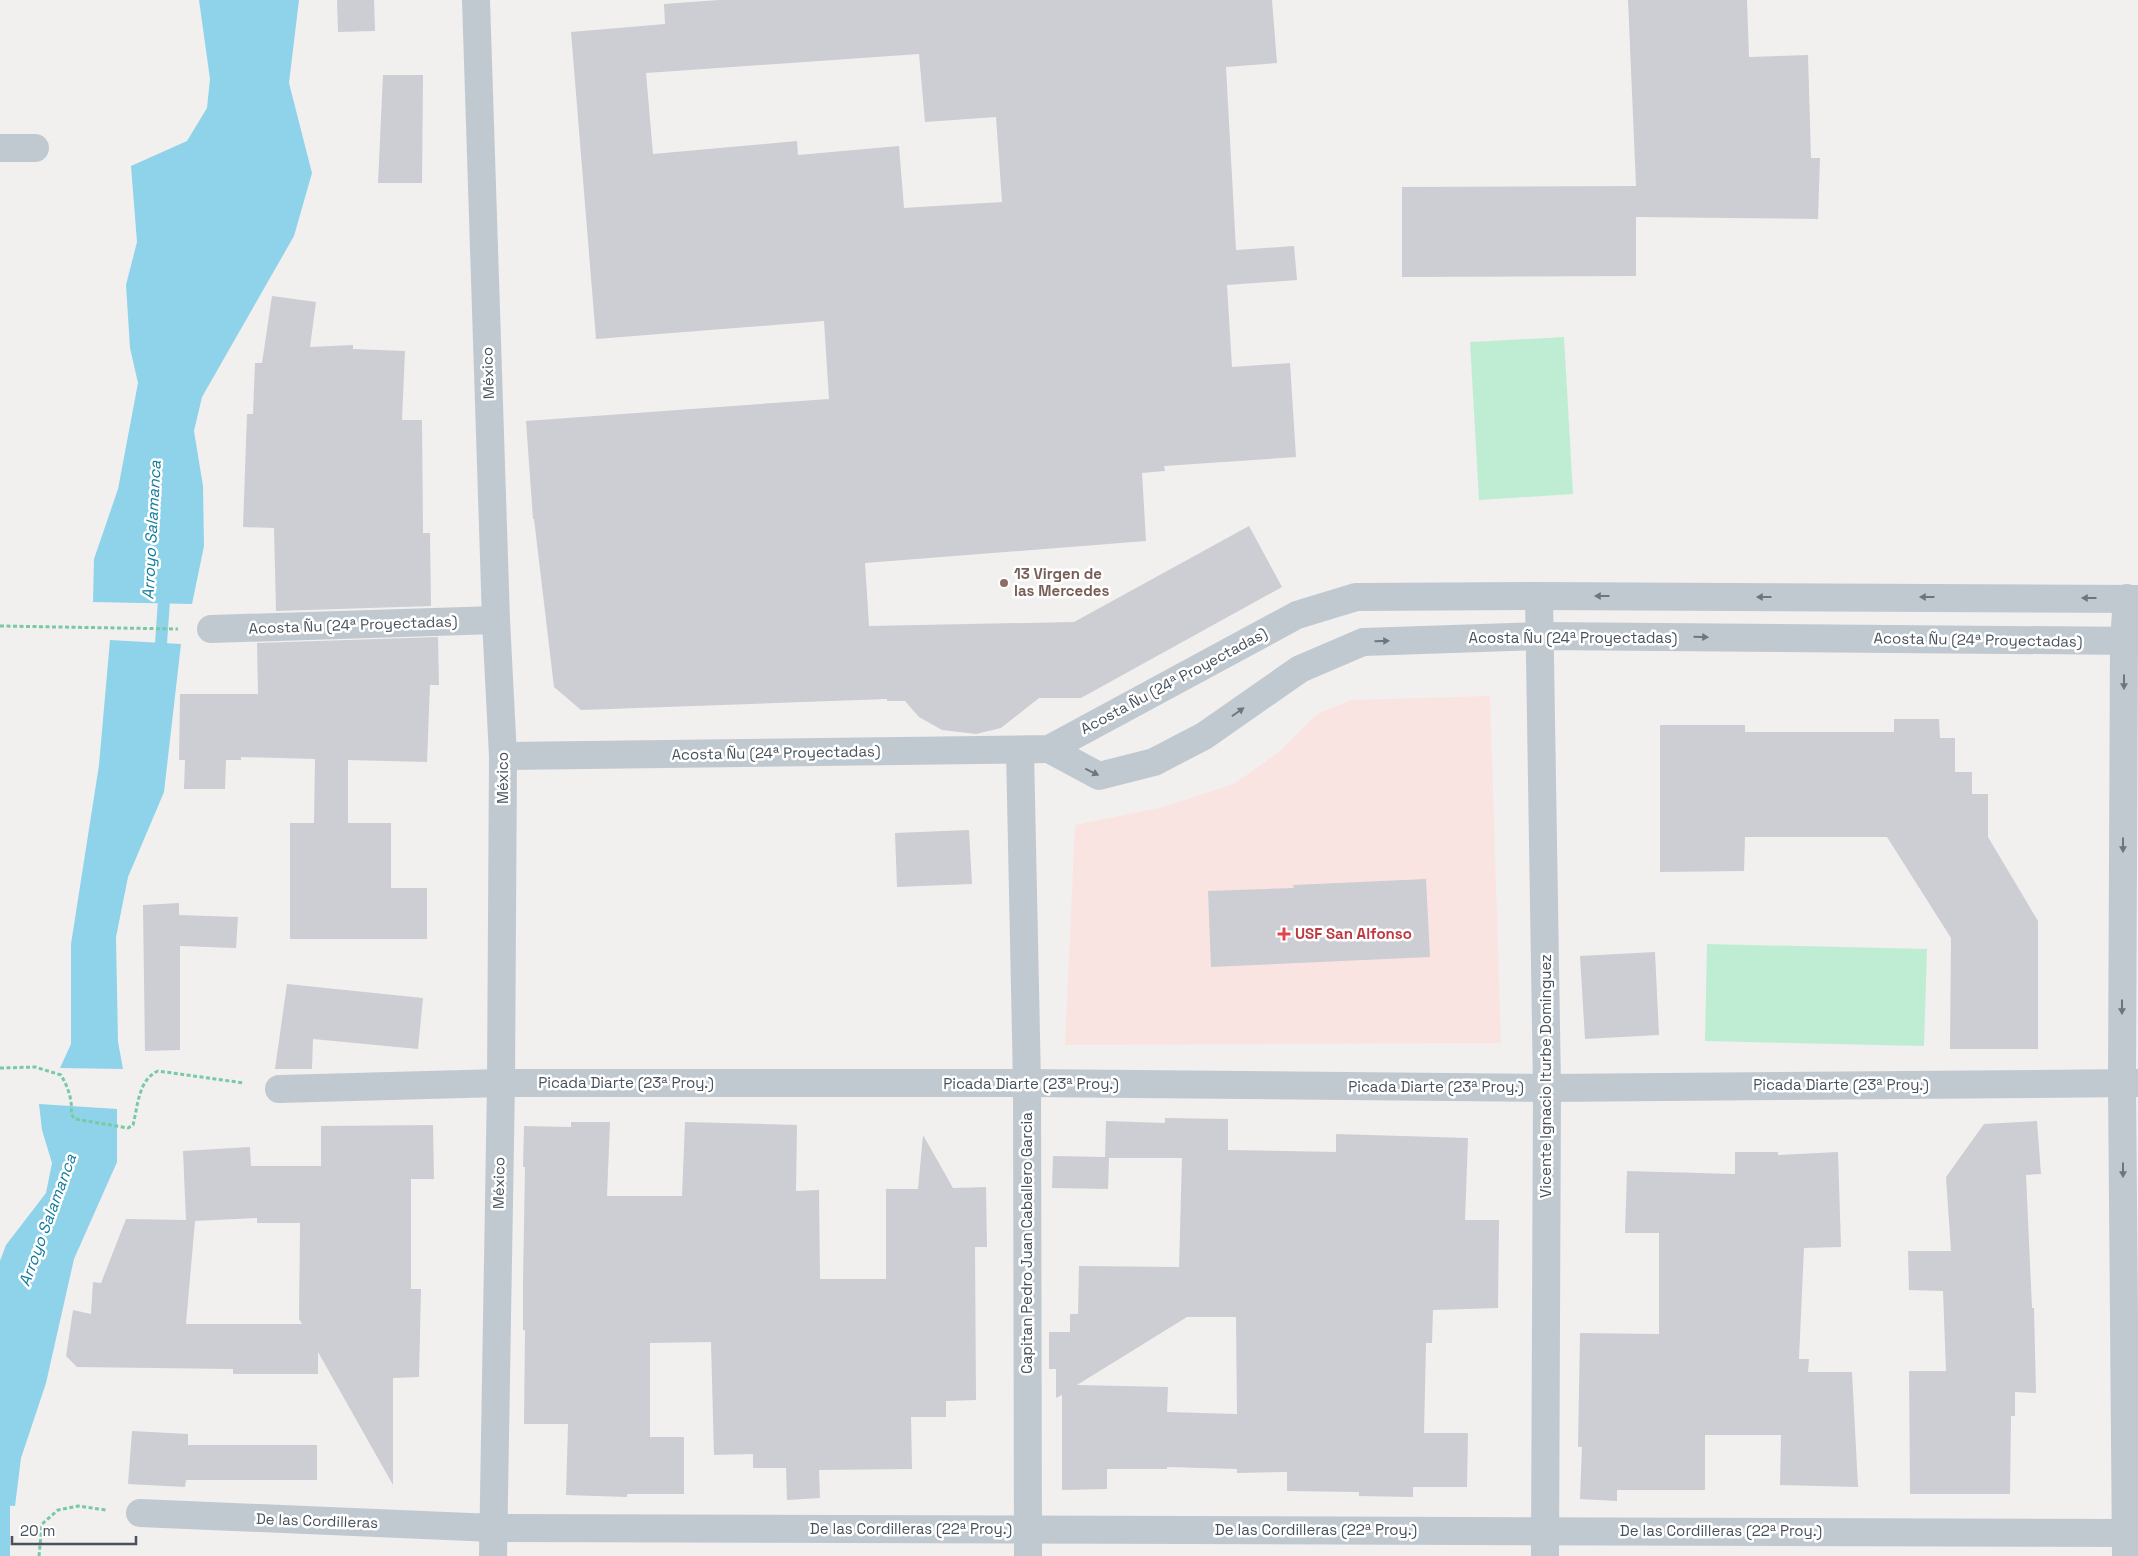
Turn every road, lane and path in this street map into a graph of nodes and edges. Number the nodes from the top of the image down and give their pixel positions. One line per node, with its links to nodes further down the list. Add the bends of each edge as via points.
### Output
1 (476, 0): 6 (street, México)
2 (0, 148): 3 (street)
3 (35, 148)
4 (1539, 596): 5 (street, Acosta Ñu (24ª Proyectadas), one-way to 4); 9 (street, Vicente Ignacio Iturbe Dominguez); 11 (street, Acosta Ñu (24ª Proyectadas), via 1356,597 1297,615)
5 (2132, 598): 10 (street)
6 (496, 620): 8 (street, Acosta Ñu (24ª Proyectadas)); 13 (street, México)
7 (0, 626): 8 (path)
8 (199, 629)
9 (1541, 636): 10 (street, Acosta Ñu (24ª Proyectadas), one-way to 10); 11 (street, Acosta Ñu (24ª Proyectadas), one-way to 9, via 1099,776 1154,762 1204,736 1300,669 1363,642); 19 (street, Vicente Ignacio Iturbe Dominguez)
10 (2131, 641): 17 (street, one-way to 17)
11 (1049, 749): 12 (street, Acosta Ñu (24ª Proyectadas))
12 (1020, 750): 13 (street, Acosta Ñu (24ª Proyectadas)); 16 (street, Capitan Pedro Juan Caballero Garcia)
13 (503, 756): 15 (street, México)
14 (0, 1068): 18 (path, via 35,1067 61,1075 66,1082 73,1105 71,1114 75,1119 128,1128 133,1124 144,1081 158,1071)
15 (501, 1083): 16 (street, Picada Diarte (23ª Proy.)); 18 (street, Picada Diarte (23ª Proy.)); 21 (street, México)
16 (1027, 1083): 19 (street, Picada Diarte (23ª Proy.)); 23 (street, Capitan Pedro Juan Caballero Garcia)
17 (2130, 1083): 19 (street, Picada Diarte (23ª Proy.)); 22 (street, one-way to 22)
18 (279, 1088)
19 (1547, 1088): 24 (street, Vicente Ignacio Iturbe Dominguez)
20 (140, 1513): 21 (street, De las Cordilleras); 25 (path, via 78,1506 58,1510 42,1524)
21 (493, 1528): 23 (street, De las Cordilleras (22ª Proy.)); 26 (street, México)
22 (2130, 1541): 24 (street, De las Cordilleras (22ª Proy.))
23 (1028, 1543): 24 (street, De las Cordilleras (22ª Proy.))
24 (1545, 1543)
25 (39, 1556)
26 (493, 1556)

